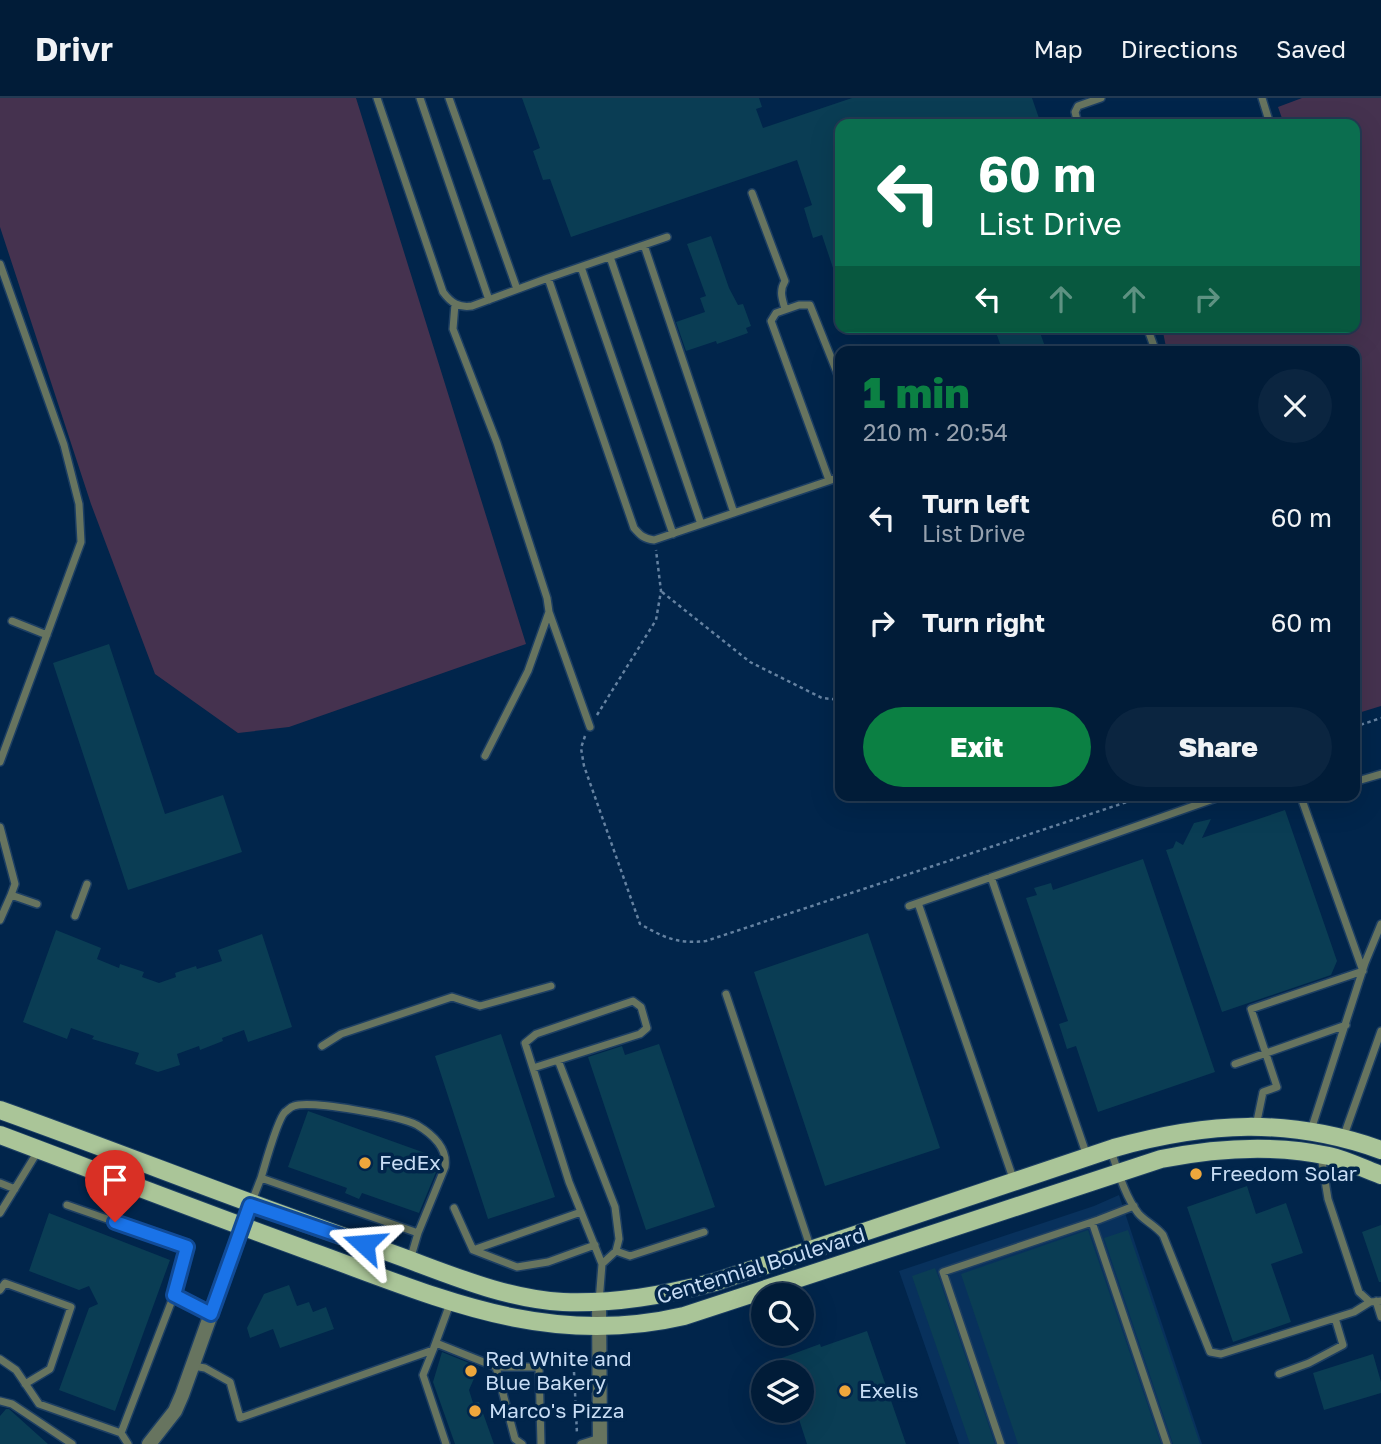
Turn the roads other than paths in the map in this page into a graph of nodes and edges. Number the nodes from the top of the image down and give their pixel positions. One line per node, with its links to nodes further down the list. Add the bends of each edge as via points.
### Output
1 (377, 98): 18 (lane, via 443,292)
2 (420, 98): 17 (lane)
3 (449, 98): 16 (lane)
4 (1101, 98): 6 (lane, via 1077,106)
5 (1262, 98): 7 (lane)
6 (1077, 119)
7 (1268, 119)
8 (752, 193): 19 (lane, via 785,281 781,294)
9 (667, 237): 10 (lane)
10 (644, 245): 11 (lane); 23 (lane)
11 (610, 257): 13 (lane); 24 (lane)
12 (0, 264): 15 (lane)
13 (581, 267): 14 (lane); 25 (lane)
14 (548, 278): 16 (lane); 25 (lane, via 634,528 646,539)
15 (4, 289): 28 (lane, via 64,444 79,504 81,542)
16 (517, 289): 17 (lane)
17 (489, 300): 18 (lane, via 465,307)
18 (455, 304): 26 (lane, via 453,329 497,443)
19 (785, 309): 20 (lane, via 810,304); 22 (lane, via 771,321)
20 (835, 367)
21 (835, 479): 22 (lane)
22 (829, 481): 23 (lane)
23 (734, 513): 24 (lane)
24 (701, 524): 25 (lane)
25 (673, 534)
26 (549, 612): 29 (lane); 30 (lane, via 528,671)
27 (12, 621): 28 (lane)
28 (47, 635): 31 (lane)
29 (590, 727)
30 (485, 756)
31 (0, 762)
32 (1381, 774): 33 (lane)
33 (1360, 780)
34 (1208, 801): 37 (lane)
35 (1302, 801): 46 (lane)
36 (0, 827): 39 (lane, via 15,884)
37 (991, 877): 40 (lane); 65 (lane)
38 (87, 884): 43 (lane)
39 (11, 895): 41 (lane); 44 (lane)
40 (918, 903): 42 (lane); 69 (lane)
41 (37, 904)
42 (909, 906)
43 (75, 916)
44 (0, 920)
45 (1381, 925): 46 (lane)
46 (1363, 971): 49 (lane); 52 (lane, via 1251,1009)
47 (551, 986): 51 (lane, via 480,1006 452,997 341,1034)
48 (726, 994): 83 (lane)
49 (1346, 1024): 52 (lane); 58 (lane)
50 (1381, 1031): 60 (lane)
51 (322, 1046)
52 (1266, 1053): 54 (lane); 57 (lane, via 1277,1087 1263,1092)
53 (558, 1060): 55 (lane); 55 (lane, via 640,1034 647,1028 641,1007 633,1001 536,1034 526,1043); 85 (lane, via 615,1207)
54 (1235, 1064)
55 (533, 1068): 76 (lane)
56 (0, 1110): 73 (main road, Centennial Boulevard)
57 (1256, 1126): 58 (main road, Centennial Boulevard); 61 (main road, Centennial Boulevard, via 1170,1133)
58 (1311, 1131): 60 (main road, Centennial Boulevard)
59 (0, 1135): 62 (main road, Centennial Boulevard)
60 (1343, 1138): 63 (main road, Centennial Boulevard)
61 (1111, 1149): 65 (main road, Centennial Boulevard); 66 (lane)
62 (39, 1150): 71 (lane); 79 (main road, Centennial Boulevard)
63 (1381, 1150)
64 (1321, 1155): 66 (main road, Centennial Boulevard, via 1276,1150 1197,1151); 67 (main road, Centennial Boulevard); 91 (lane, via 1328,1199 1359,1292)
65 (1087, 1157): 69 (main road, Centennial Boulevard)
66 (1119, 1173): 74 (lane); 96 (main road, Centennial Boulevard, via 721,1306 656,1323)
67 (1381, 1175)
68 (261, 1178): 73 (lane); 81 (lane); 81 (lane, via 283,1114 294,1106 330,1107 417,1125 441,1145 446,1158)
69 (1014, 1181): 83 (main road, Centennial Boulevard)
70 (0, 1183): 71 (lane)
71 (15, 1189): 77 (lane)
72 (67, 1205): 89 (lane, via 187,1247)
73 (250, 1205): 79 (street); 86 (main road, Centennial Boulevard)
74 (1134, 1206): 78 (lane); 95 (lane, via 1163,1234 1210,1352 1222,1354)
75 (454, 1208): 84 (lane)
76 (582, 1212): 82 (lane); 84 (lane)
77 (0, 1213)
78 (1092, 1222): 113 (lane, via 943,1272); 114 (lane)
79 (243, 1227): 90 (main road, Centennial Boulevard); 93 (street)
80 (704, 1232): 85 (lane, via 630,1256)
81 (418, 1233): 86 (lane)
82 (595, 1245): 84 (lane, via 548,1262 517,1267); 87 (lane)
83 (812, 1249): 92 (main road, Centennial Boulevard, via 676,1292)
84 (473, 1250)
85 (616, 1251): 87 (lane)
86 (410, 1260): 92 (main road, Centennial Boulevard, via 510,1294)
87 (603, 1264): 92 (lane)
88 (0, 1290): 102 (lane, via 5,1283 71,1307 50,1369)
89 (174, 1295): 93 (lane); 104 (lane)
90 (451, 1301): 96 (main road, Centennial Boulevard, via 512,1318); 97 (lane)
91 (1375, 1301): 94 (lane); 95 (lane)
92 (599, 1303): 96 (street)
93 (211, 1314): 99 (street)
94 (1381, 1317)
95 (1335, 1318): 101 (lane, via 1343,1345)
96 (598, 1326): 105 (street)
97 (435, 1346): 99 (lane, via 240,1418 230,1382); 100 (lane); 109 (lane, via 423,1375)
98 (0, 1359): 102 (lane, via 16,1370)
99 (192, 1365): 108 (street, via 175,1411)
100 (496, 1367): 110 (lane, via 514,1439); 111 (lane, via 539,1367)
101 (1279, 1374)
102 (25, 1384): 104 (lane, via 39,1404)
103 (0, 1401): 106 (lane, via 12,1404)
104 (121, 1433): 107 (lane)
105 (600, 1441): 112 (lane)
106 (72, 1444)
107 (128, 1444)
108 (149, 1444)
109 (446, 1444)
110 (522, 1444)
111 (541, 1444)
112 (580, 1444)
113 (1002, 1444)
114 (1167, 1444)

